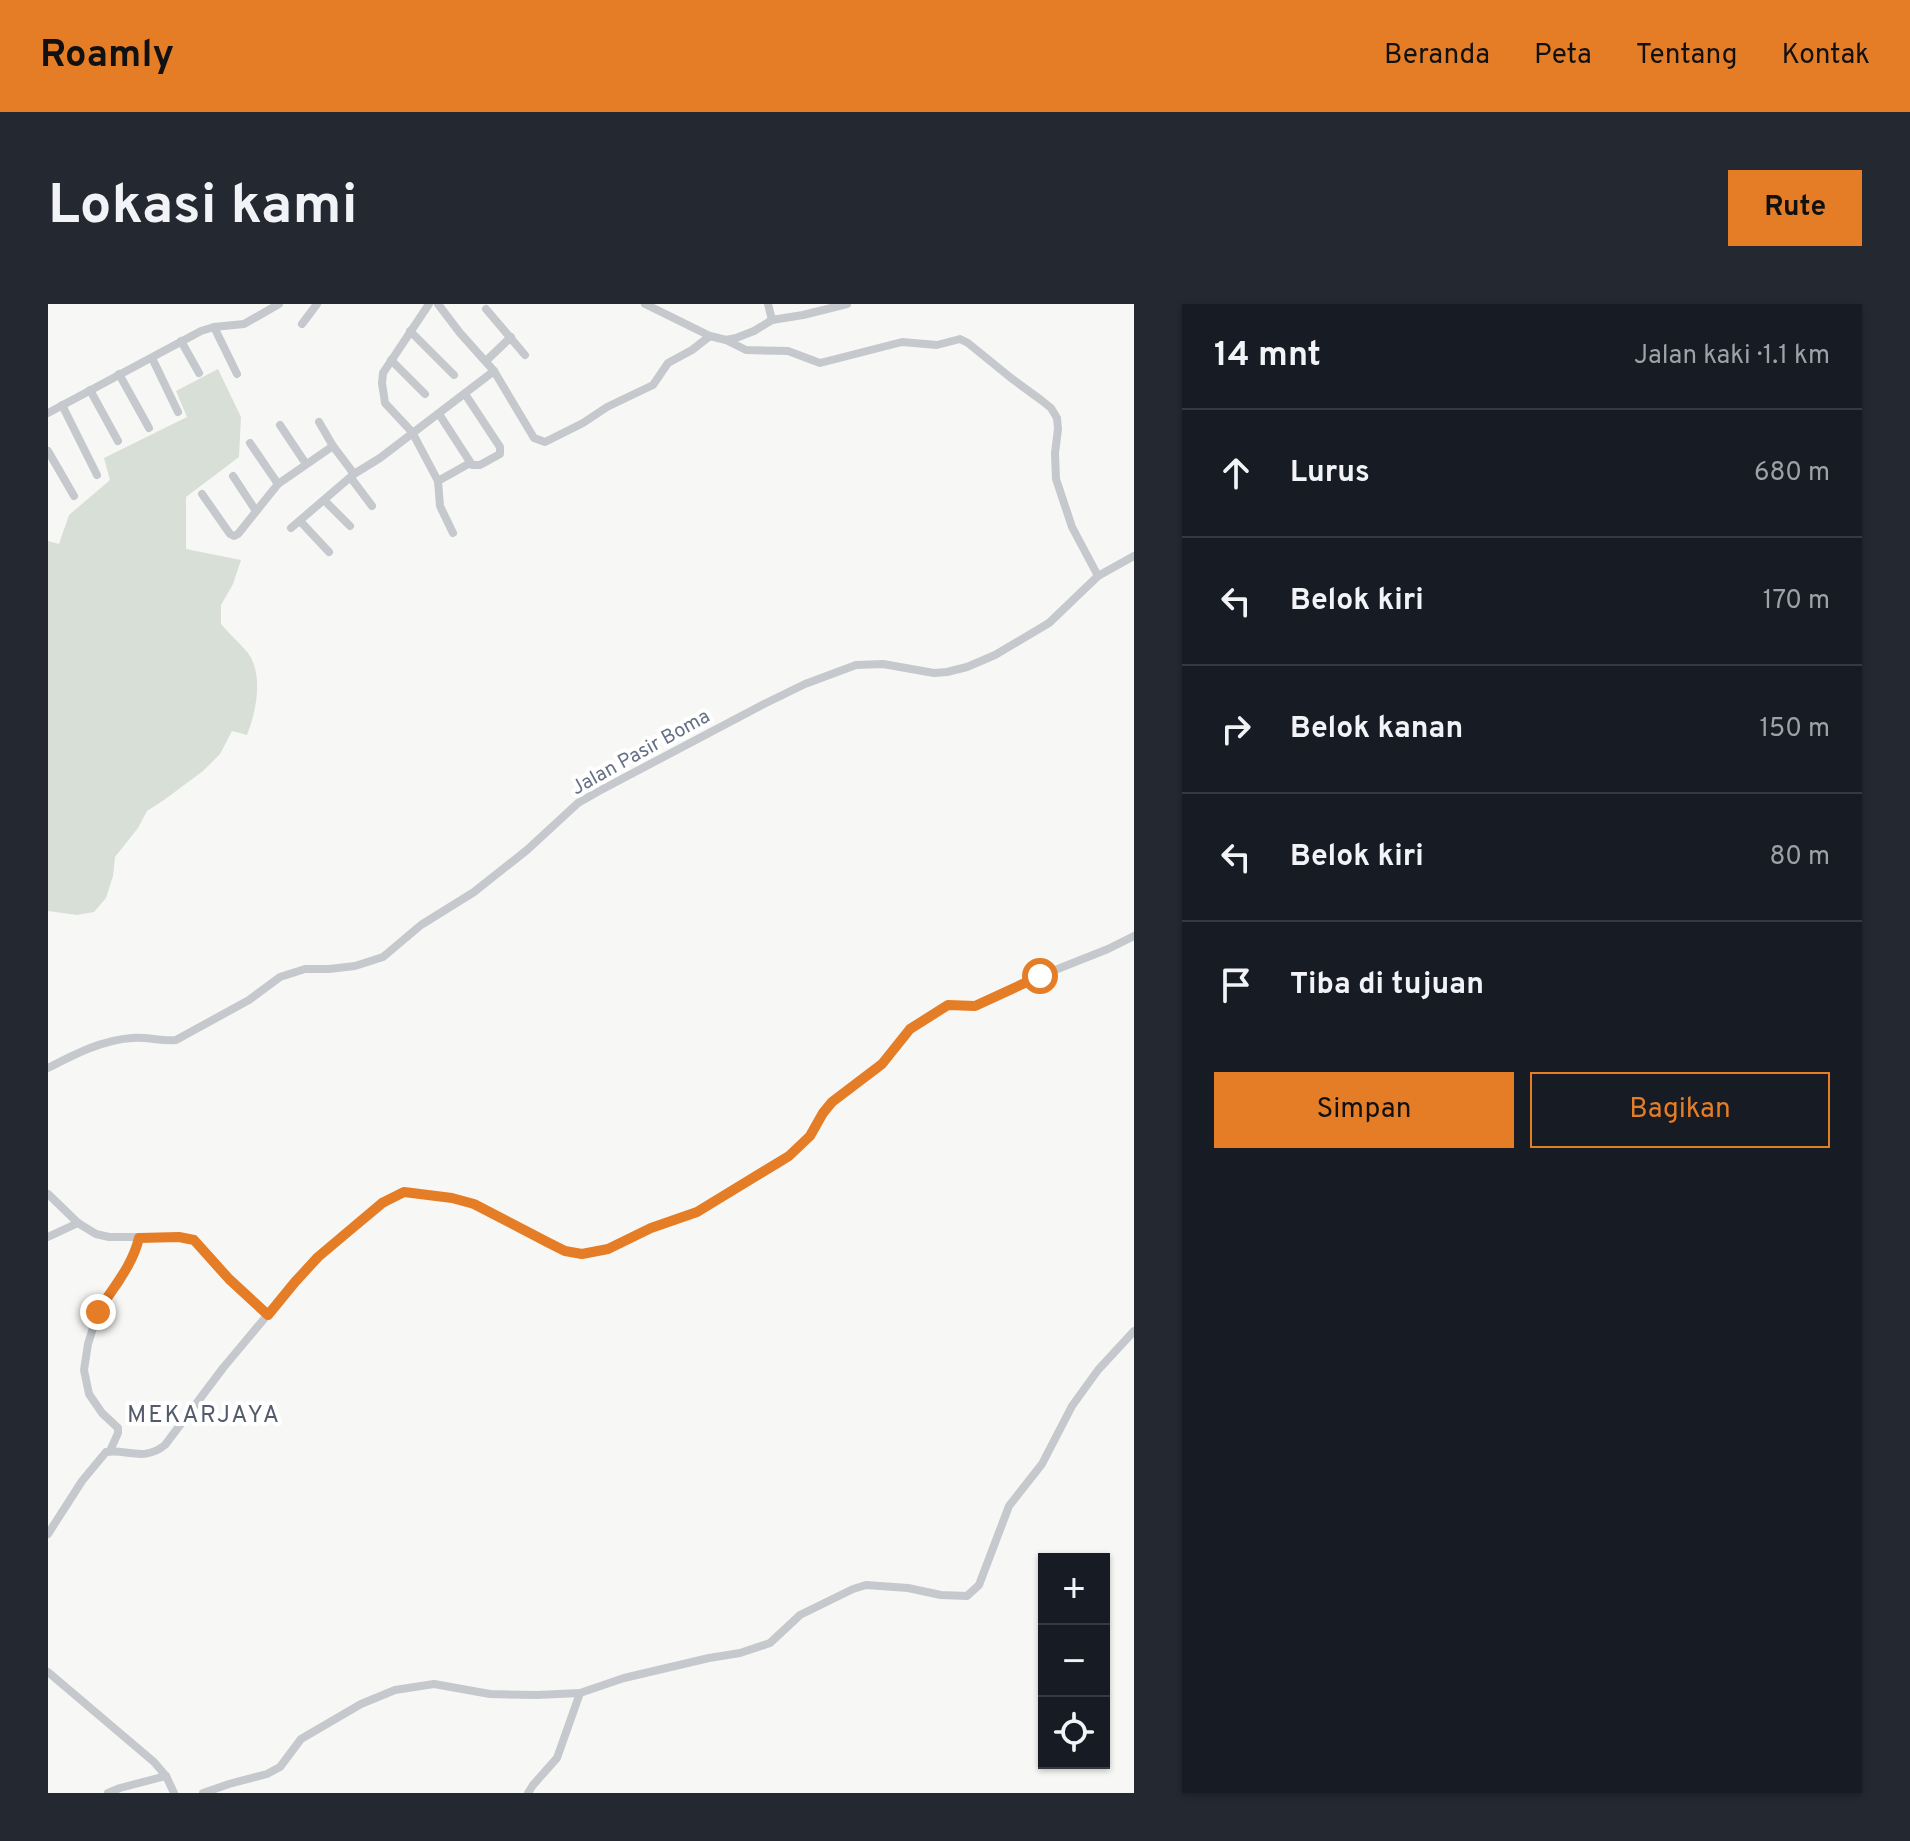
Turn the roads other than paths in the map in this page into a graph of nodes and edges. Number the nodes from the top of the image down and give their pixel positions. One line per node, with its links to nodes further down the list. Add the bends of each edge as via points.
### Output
1 (429, 304): 12 (street)
2 (438, 304): 20 (street)
3 (645, 304): 13 (street)
4 (768, 304): 9 (street)
5 (847, 304): 9 (street)
6 (314, 305): 10 (street)
7 (272, 306): 11 (street, via 244,324)
8 (486, 309): 14 (street)
9 (772, 320): 15 (street)
10 (302, 324)
11 (214, 327): 16 (street); 24 (street)
12 (410, 331): 19 (street); 25 (street)
13 (710, 336): 15 (street); 21 (street, via 668,363 653,385 545,442 534,438)
14 (511, 337): 17 (street); 20 (street)
15 (726, 340): 59 (street, via 746,350 788,351 820,363 902,342 968,343 1057,418 1056,479 1072,527)
16 (181, 341): 18 (street); 22 (street)
17 (525, 355)
18 (152, 358): 23 (street); 30 (street)
19 (391, 360): 27 (street); 36 (street, via 382,378 385,403)
20 (486, 361): 21 (street)
21 (494, 371): 28 (street)
22 (199, 373)
23 (119, 374): 26 (street); 35 (street)
24 (237, 374)
25 (454, 375)
26 (90, 390): 29 (street); 37 (street)
27 (425, 394)
28 (465, 394): 32 (street); 41 (street, via 501,450 480,465)
29 (62, 405): 31 (street); 43 (street)
30 (178, 412)
31 (48, 413)
32 (439, 414): 36 (street); 41 (street)
33 (319, 422): 39 (street)
34 (280, 425): 42 (street)
35 (149, 428)
36 (412, 432): 45 (street); 46 (street)
37 (118, 441)
38 (250, 443): 47 (street)
39 (333, 446): 42 (street); 45 (street)
40 (48, 452): 49 (street)
41 (470, 463): 46 (street)
42 (306, 464): 47 (street)
43 (97, 475)
44 (233, 476): 52 (street)
45 (353, 476): 50 (street); 51 (street)
46 (438, 481): 56 (street, via 440,506)
47 (278, 484): 52 (street)
48 (202, 494): 52 (street, via 231,535 238,534)
49 (74, 496)
50 (325, 501): 53 (street); 54 (street)
51 (372, 506)
52 (256, 511)
53 (300, 521): 55 (street); 57 (street)
54 (350, 526)
55 (291, 528)
56 (453, 533)
57 (329, 552)
58 (1134, 556): 59 (street, Jalan Pasir Boma)
59 (1098, 576): 61 (street, Jalan Pasir Boma, via 1049,623 995,655 934,673 856,665 764,704 599,791 383,957 280,977 176,1040 136,1037 105,1042)
60 (1134, 936): 66 (street, via 975,1006 951,1004 910,1029 882,1064 832,1102 789,1156 697,1212 608,1249 582,1254 565,1251 474,1204 404,1192 382,1203 318,1257)
61 (48, 1068)
62 (48, 1194): 63 (street)
63 (78, 1223): 64 (street); 65 (street, via 102,1236)
64 (48, 1237)
65 (139, 1238): 66 (street, via 194,1240); 68 (street, via 119,1283 98,1312 84,1370 89,1394 118,1428)
66 (268, 1315): 68 (street, via 165,1445 138,1455)
67 (1134, 1331): 71 (street, via 1076,1400 1042,1464 1009,1506 972,1593 954,1596 878,1585 853,1589 800,1615 770,1643)
68 (110, 1451): 69 (street, via 82,1481)
69 (48, 1534)
70 (48, 1672): 72 (street)
71 (580, 1693): 73 (street, via 490,1694 434,1684 395,1690 301,1739 280,1767); 77 (street, via 557,1758)
72 (166, 1776): 74 (street); 75 (street)
73 (231, 1788): 76 (street)
74 (108, 1793)
75 (174, 1793)
76 (203, 1793)
77 (528, 1793)

